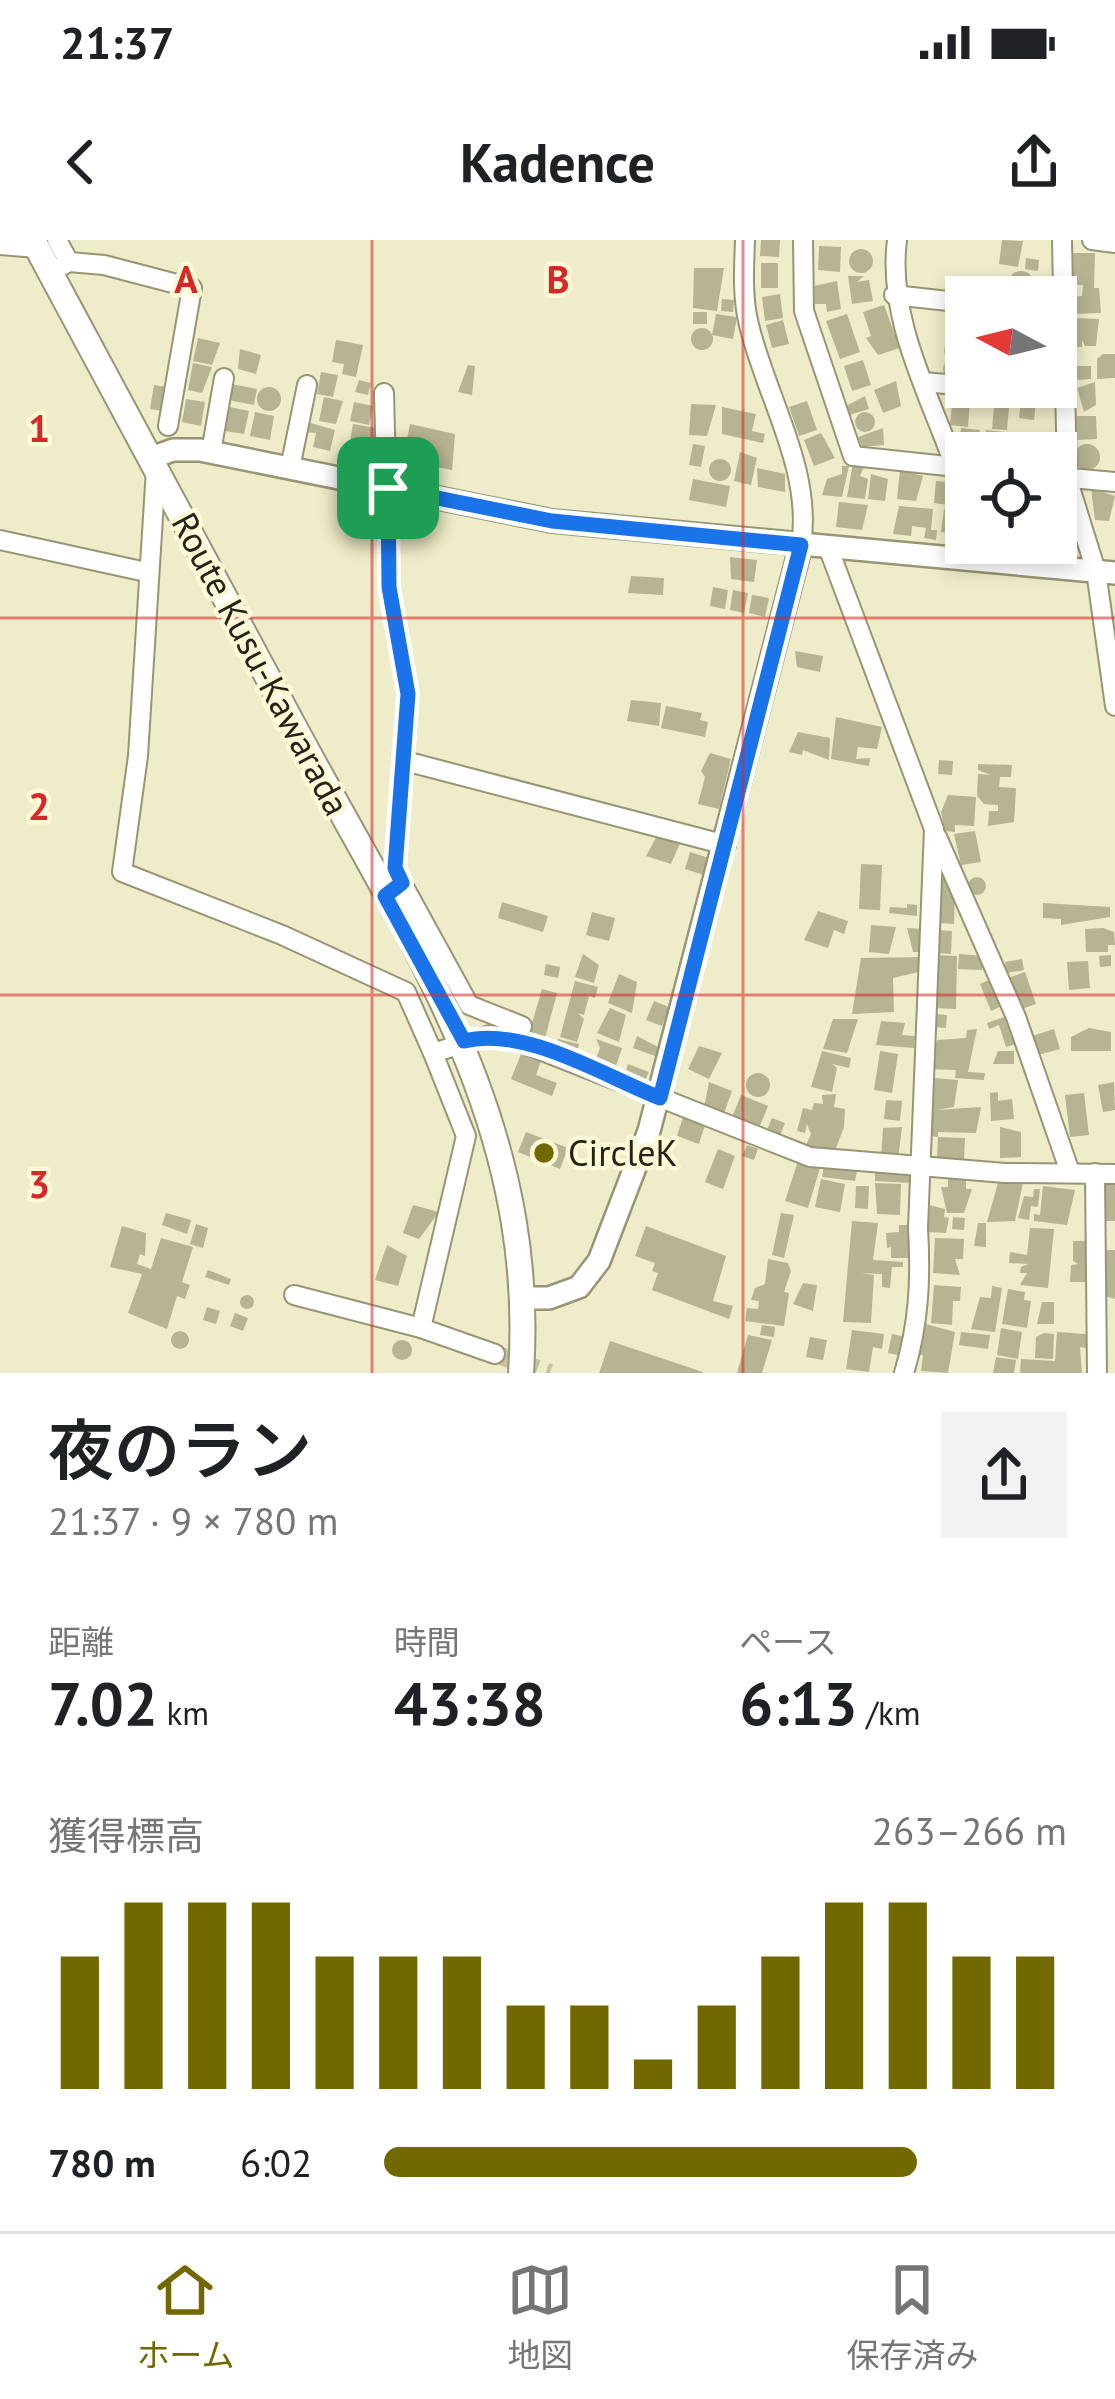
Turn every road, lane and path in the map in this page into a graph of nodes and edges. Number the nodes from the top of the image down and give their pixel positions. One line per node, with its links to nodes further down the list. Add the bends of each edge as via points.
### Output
1 (746, 240): 29 (street, via 744,301 796,467 806,514)
2 (803, 240): 22 (street, via 804,311 853,456)
3 (897, 240): 11 (street)
4 (1061, 240): 10 (street)
5 (1092, 240): 7 (street)
6 (42, 243): 8 (street); 9 (main road, Route Kusu-Kawarada)
7 (1115, 243)
8 (0, 244)
9 (59, 267): 18 (street, via 104,265 192,288); 21 (main road, Route Kusu-Kawarada)
10 (1061, 276)
11 (894, 296): 12 (street); 14 (street)
12 (945, 301)
13 (224, 378): 20 (street)
14 (925, 382): 15 (street); 19 (street)
15 (945, 384)
16 (307, 386): 23 (street)
17 (384, 393): 26 (street)
18 (168, 426)
19 (946, 432)
20 (211, 452): 21 (street, via 172,450); 23 (street)
21 (153, 464): 31 (street); 37 (main road, Route Kusu-Kawarada)
22 (945, 465)
23 (290, 469): 26 (street)
24 (1077, 479): 25 (street)
25 (1115, 482)
26 (388, 488): 29 (street, via 552,521); 34 (street, via 389,587 408,694)
27 (1077, 510): 32 (street)
28 (0, 540): 31 (street)
29 (801, 545): 30 (street); 36 (street)
30 (828, 547): 32 (street); 35 (street)
31 (146, 572): 40 (street, via 138,756 122,872 406,992)
32 (1106, 572): 33 (street)
33 (1115, 706)
34 (405, 761): 36 (street); 37 (street)
35 (934, 829): 42 (street); 43 (street, via 1016,1017)
36 (726, 845): 41 (street)
37 (394, 890): 38 (main road, Route Kusu-Kawarada); 39 (street, via 469,1005 522,1026)
38 (464, 1041): 39 (street); 40 (street); 46 (main road, Route Kusu-Kawarada, via 511,1186)
39 (517, 1041): 41 (street)
40 (433, 1053): 47 (street, via 466,1136)
41 (660, 1098): 42 (street, via 787,1152); 46 (street, via 599,1261 579,1287)
42 (921, 1166): 43 (street); 50 (street, via 920,1297)
43 (1070, 1172): 44 (street)
44 (1105, 1173): 51 (street)
45 (295, 1295): 47 (street)
46 (523, 1298): 49 (main road, Route Kusu-Kawarada)
47 (421, 1328): 48 (street)
48 (495, 1354)
49 (521, 1373)
50 (904, 1373)
51 (1097, 1373)

